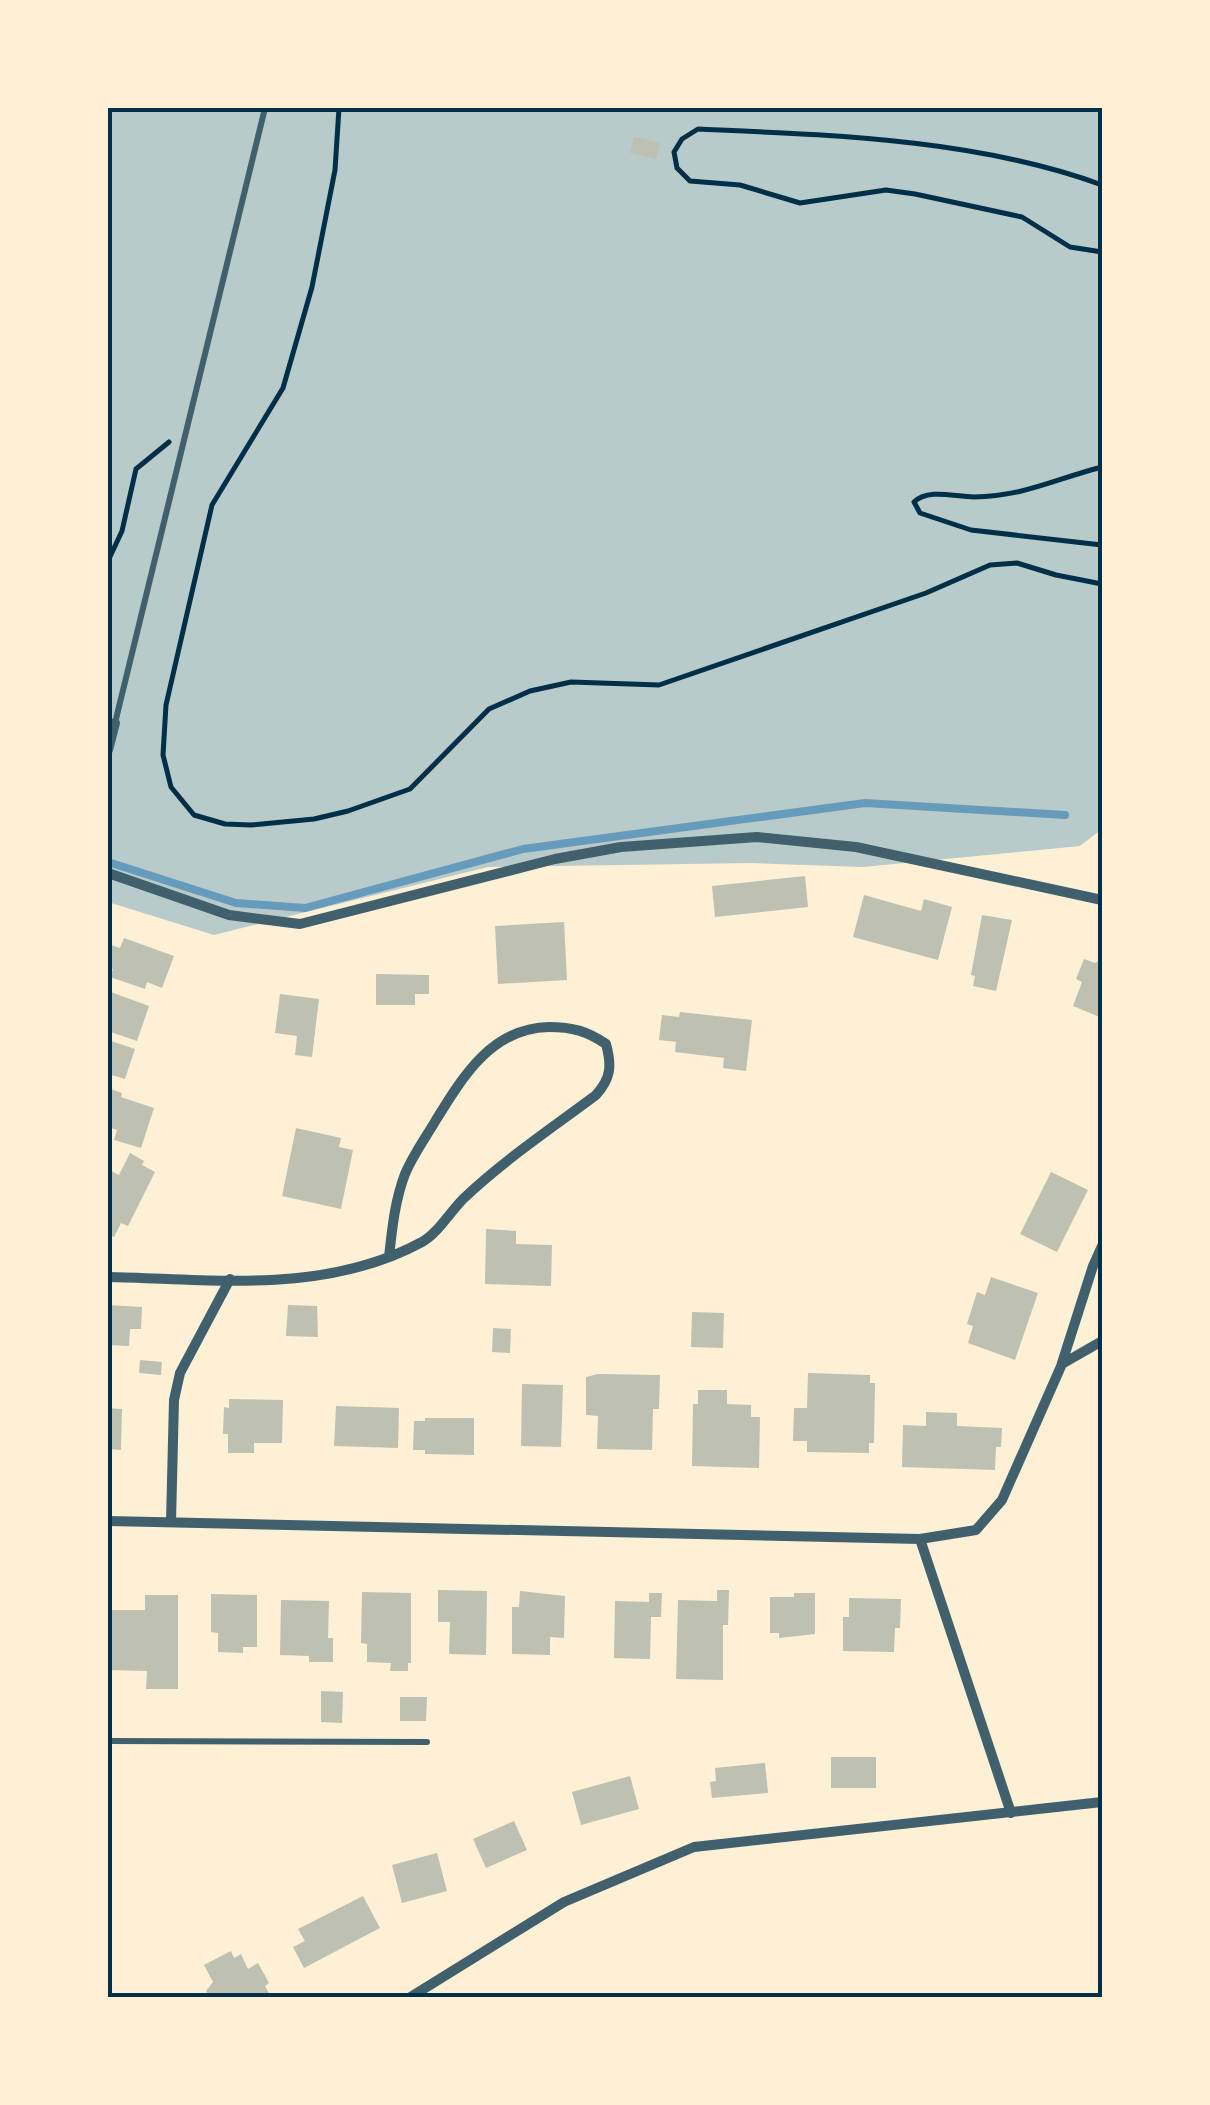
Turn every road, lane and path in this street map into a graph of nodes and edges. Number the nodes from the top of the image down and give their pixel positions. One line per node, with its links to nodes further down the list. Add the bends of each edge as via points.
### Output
1 (265, 108): 5 (lane)
2 (339, 108): 9 (path, via 335,170 312,288 283,388 212,505 166,705 163,755 172,787 194,815 251,826 348,810 410,789 488,709 530,691 571,682 659,685 926,594 990,565 1017,563)
3 (1102, 186): 4 (path, via 997,156 824,135 698,129 674,152 677,168 690,181 740,185 800,203 886,190 915,194 1022,217 1070,248)
4 (1102, 252)
5 (187, 428): 8 (path, via 136,469); 10 (lane)
6 (1102, 468): 7 (path, via 1034,490 930,494 914,502 920,512 972,530)
7 (1102, 545)
8 (108, 561)
9 (1102, 584)
10 (115, 723): 11 (street)
11 (108, 750)
12 (108, 873): 13 (street, via 229,915 300,924 556,859 758,836 856,847)
13 (1102, 900)
14 (1102, 1246): 19 (street)
15 (389, 1257): 15 (street, via 406,1172 473,1066 493,1046 532,1028 586,1031 606,1044 608,1081 596,1095 464,1198 426,1240); 17 (street, via 291,1281)
16 (108, 1277): 17 (street)
17 (230, 1279): 21 (street, via 180,1374)
18 (1102, 1341): 19 (street)
19 (1062, 1364): 22 (street, via 1002,1500 976,1530)
20 (108, 1522): 21 (street)
21 (171, 1522): 22 (street)
22 (920, 1540): 26 (street)
23 (108, 1741): 24 (lane)
24 (427, 1742)
25 (1102, 1802): 26 (street)
26 (1012, 1813): 27 (street, via 694,1847 564,1902)
27 (410, 1998)

